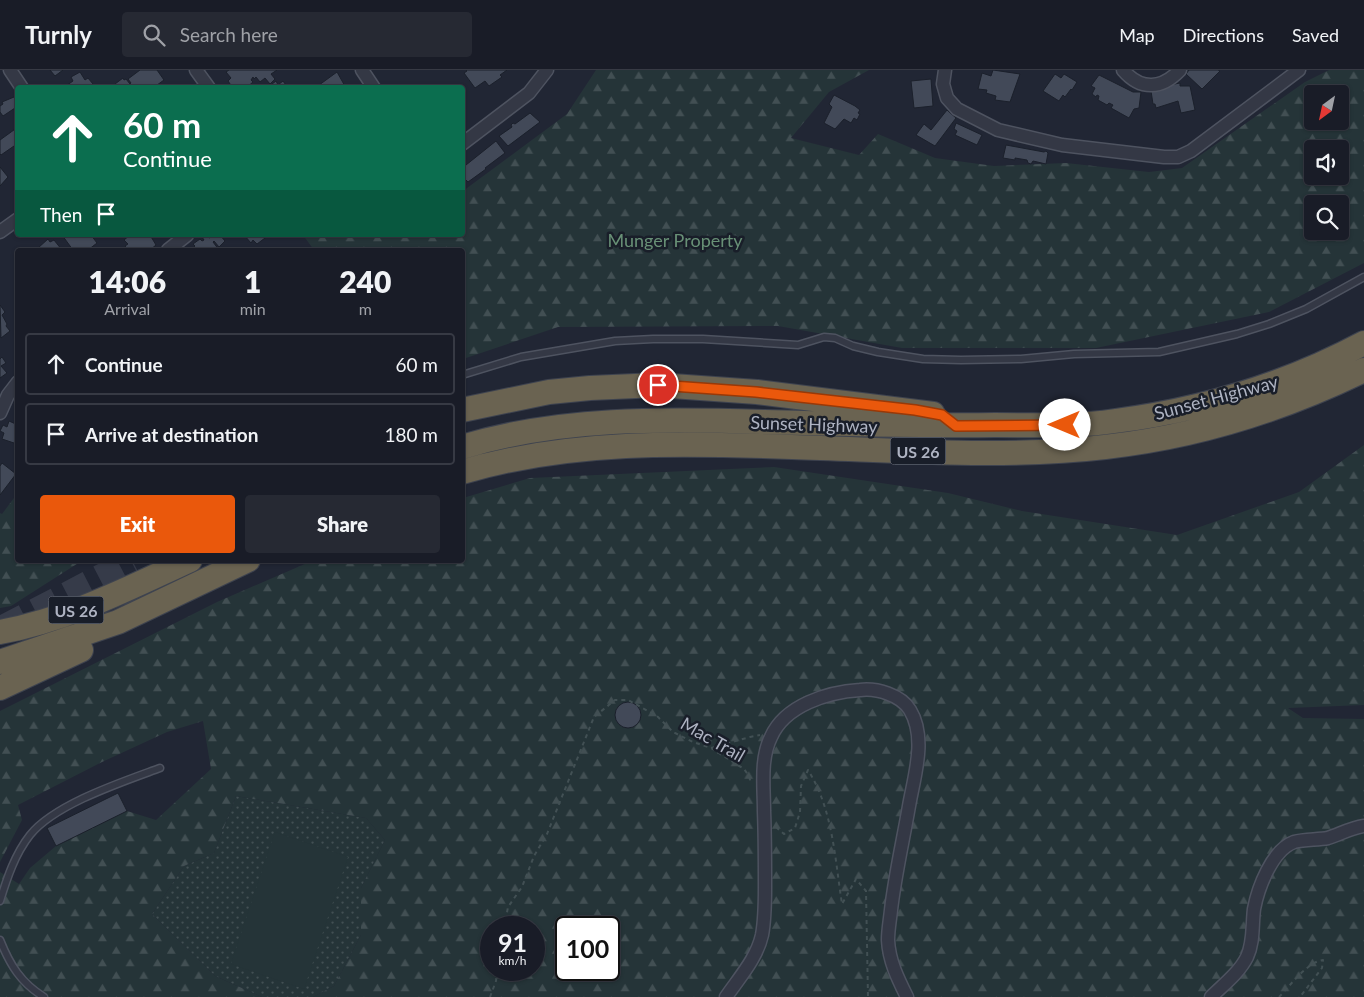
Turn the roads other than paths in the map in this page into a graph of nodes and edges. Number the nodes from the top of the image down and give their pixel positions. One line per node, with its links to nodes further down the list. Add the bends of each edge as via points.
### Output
1 (10, 70): 9 (street)
2 (196, 70): 10 (street)
3 (362, 70): 11 (street)
4 (547, 70): 12 (street, via 529,93)
5 (945, 70): 8 (street, via 947,98 957,108 998,130 1062,145 1164,157 1178,157 1191,151)
6 (1124, 70): 7 (street, via 1136,81 1148,85 1162,83)
7 (1180, 70)
8 (1299, 70)
9 (20, 85)
10 (204, 85)
11 (372, 85)
12 (465, 142)
13 (15, 221): 14 (street)
14 (0, 232)
15 (184, 237): 16 (street)
16 (171, 248)
17 (1364, 277): 20 (lane, via 1306,309 1269,324 1159,352 932,359 878,352 835,338 798,345 653,339 615,341 521,357)
18 (1364, 343): 24 (highway, Sunset Highway / US 26, via 1254,390 1199,406 1083,425)
19 (1364, 370): 26 (highway, Sunset Highway / US 26, via 1270,411 1214,428 1105,447 982,452 740,445 619,446 535,455)
20 (465, 373)
21 (15, 386): 23 (street)
22 (465, 409): 24 (highway, via 549,392 658,385 756,392 915,410 942,415)
23 (0, 412)
24 (956, 426): 25 (highway, Sunset Highway / US 26, via 632,421 524,432)
25 (465, 445)
26 (465, 471)
27 (183, 563): 30 (highway, US 26, via 98,602 48,620)
28 (242, 563): 29 (highway, US 26)
29 (118, 622): 31 (highway, US 26); 32 (highway, via 99,641)
30 (0, 632)
31 (0, 662)
32 (0, 688)
33 (160, 768): 35 (lane, via 115,784 60,810 42,823 16,858)
34 (1364, 826): 40 (street, via 1330,837 1297,841 1280,853 1260,883 1247,958)
35 (0, 901)
36 (0, 940): 37 (lane, via 18,975)
37 (44, 997)
38 (726, 997): 39 (street, via 750,962 762,936 764,764 771,735 795,710 831,694 854,690 873,690 904,703 914,717 918,738 917,764 893,894 888,940 892,963)
39 (907, 997)
40 (1212, 997)

